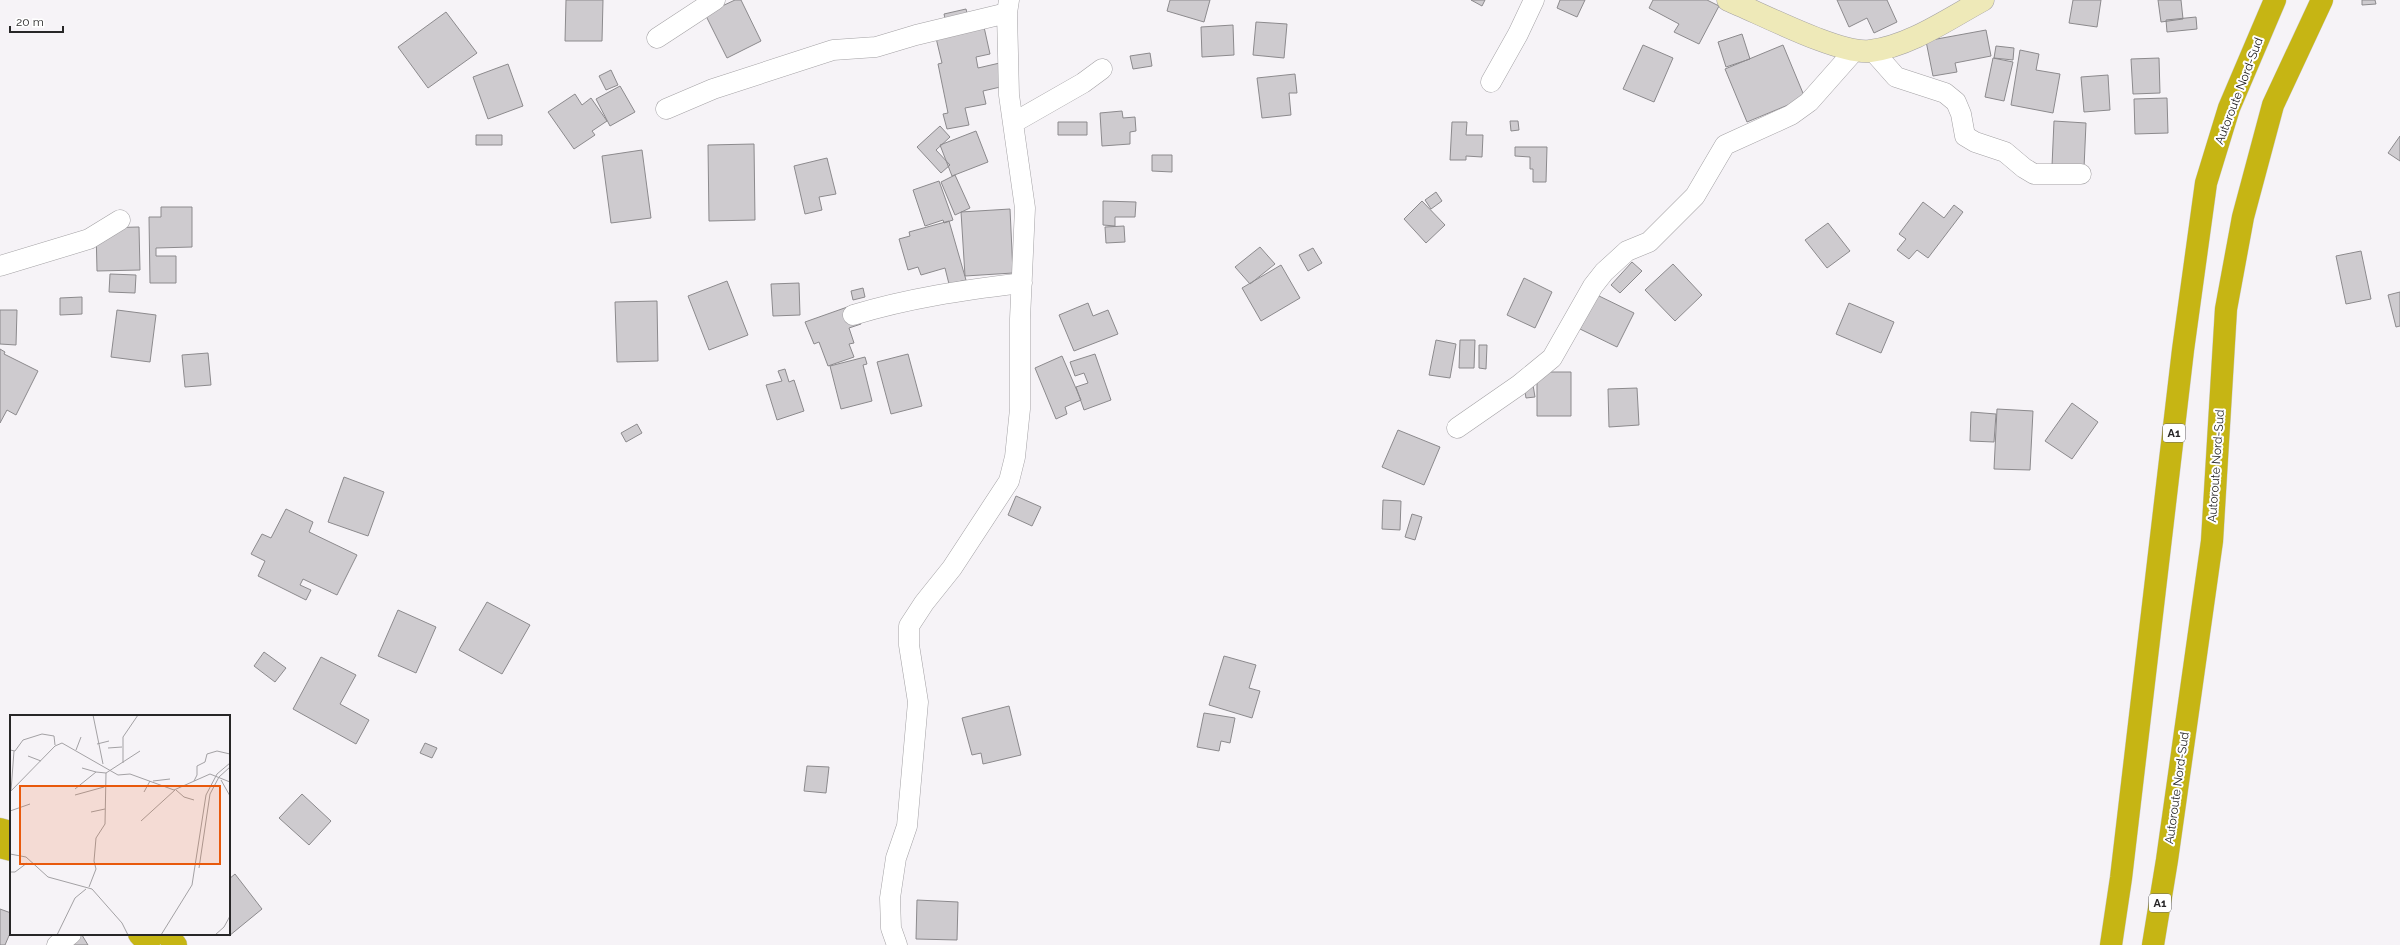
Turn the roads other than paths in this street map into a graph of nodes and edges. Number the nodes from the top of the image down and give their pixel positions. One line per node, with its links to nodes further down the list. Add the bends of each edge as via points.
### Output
1 (715, 0): 8 (street)
2 (1534, 0): 11 (street)
3 (1728, 0): 9 (street, via 1841,49)
4 (1983, 0): 9 (street, via 1907,41)
5 (2275, 0): 31 (highway, Autoroute Nord-Sud / A1, via 2229,108 2206,183 2182,358)
6 (2322, 0): 32 (highway, Autoroute Nord-Sud / A1, via 2273,105 2243,217 2226,309 2212,541)
7 (1008, 7): 12 (street, via 876,47 833,50 713,89); 13 (street, via 1010,95)
8 (657, 38)
9 (1864, 50): 14 (street, via 1896,77 1945,93 1956,102 1965,136 2005,152 2034,174); 19 (street, via 1809,102 1791,115 1725,144 1695,196 1649,242 1627,251 1604,272 1593,286 1552,358 1519,385)
10 (1102, 70): 13 (street)
11 (1491, 82)
12 (666, 109)
13 (1014, 123): 17 (street, via 1025,208)
14 (2081, 174)
15 (120, 220): 16 (street, via 89,239)
16 (0, 266)
17 (1022, 283): 18 (street, via 902,300); 30 (street, via 1020,409 1015,457 1009,481 952,568 909,626 909,645 918,702 907,826 896,858 890,898 892,928)
18 (853, 314)
19 (1456, 428)
20 (0, 828): 21 (highway)
21 (10, 832)
22 (0, 846): 23 (highway)
23 (10, 850)
24 (70, 935): 27 (street)
25 (140, 935): 28 (highway)
26 (167, 935): 29 (highway)
27 (57, 945)
28 (149, 945)
29 (176, 945)
30 (897, 945)
31 (2111, 945)
32 (2153, 945)

